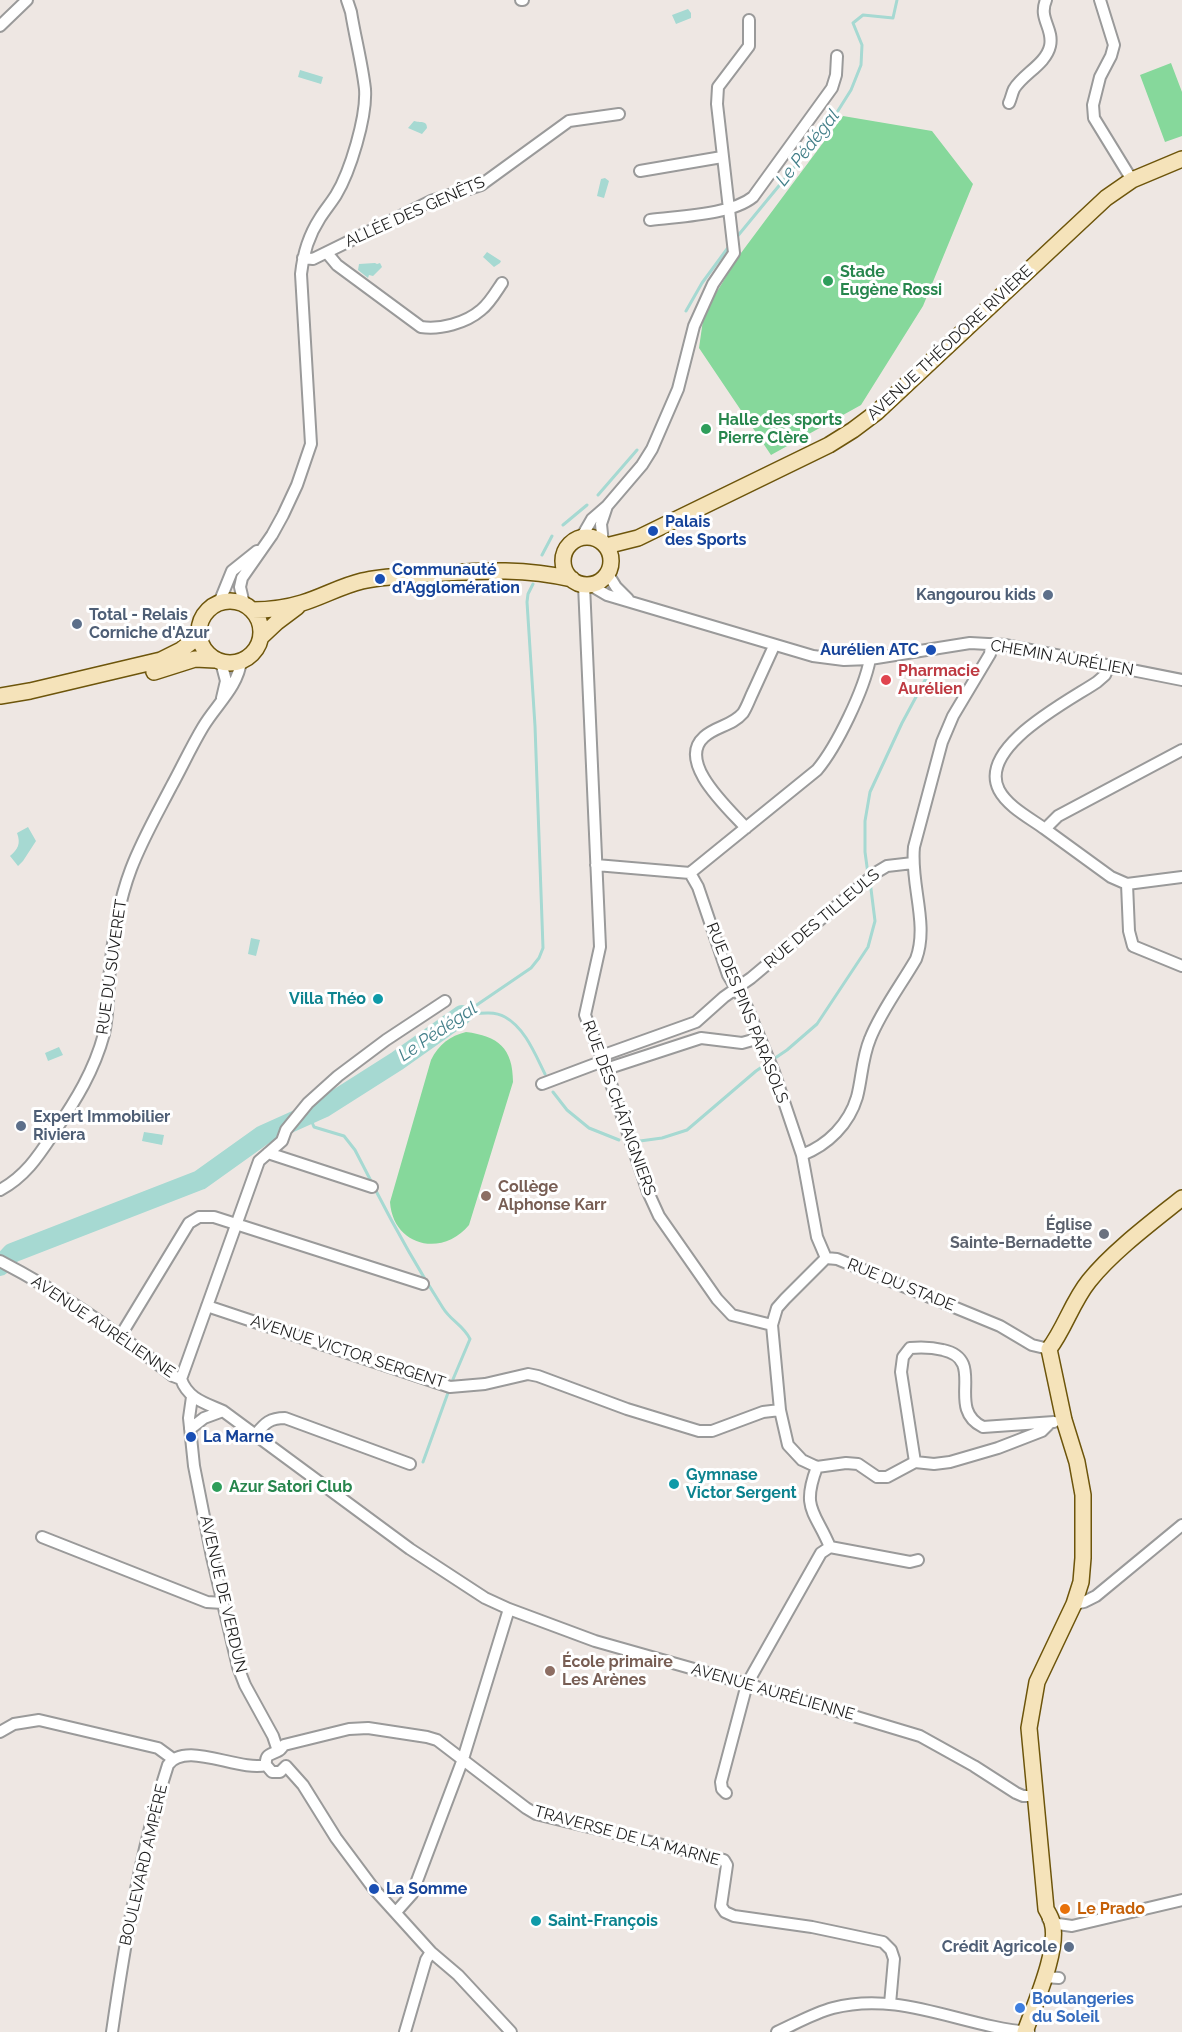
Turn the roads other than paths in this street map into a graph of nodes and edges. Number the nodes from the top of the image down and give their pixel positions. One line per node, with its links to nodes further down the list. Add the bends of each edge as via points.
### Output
1 (27, 0): 6 (street)
2 (347, 0): 17 (street, via 365,91 361,127 337,195 320,217)
3 (1046, 0): 8 (street, via 1042,9 1050,48 1014,89)
4 (1100, 0): 13 (street, via 1114,45 1100,77 1094,118)
5 (749, 21): 10 (street, via 749,46 718,87)
6 (0, 26)
7 (837, 56): 14 (street, via 832,88 753,197)
8 (1009, 103)
9 (619, 114): 16 (street, ALLÉE DES GENÊTS, via 569,121 481,185 431,201)
10 (722, 157): 12 (street); 14 (street)
11 (1182, 159): 13 (main road, AVENUE THÉODORE RIVIÈRE)
12 (640, 171)
13 (1132, 180): 23 (main road, AVENUE THÉODORE RIVIÈRE, via 1106,198 853,430)
14 (731, 215): 15 (street); 19 (street, via 734,253 713,284 694,326 678,389 652,449)
15 (650, 220)
16 (327, 253): 17 (street, ALLÉE DES GENÊTS, via 314,259); 18 (street, via 337,265 421,327 432,329 482,310)
17 (303, 258): 21 (street, via 311,444 283,515)
18 (502, 283)
19 (608, 506): 20 (street, via 592,519); 23 (street, via 601,524)
20 (581, 538): 22 (main road); 23 (main road, via 597,539)
21 (262, 548): 27 (street, via 232,572); 29 (street, via 242,578 240,587)
22 (565, 552): 24 (main road, via 549,562); 25 (main road, via 564,567)
23 (607, 556): 25 (main road, via 597,583); 26 (street, via 616,587)
24 (520, 570): 25 (main road); 28 (main road, via 363,580)
25 (582, 583): 26 (street, CHEMIN AURÉLIEN); 46 (street, RUE DES CHÂTAIGNIERS)
26 (628, 600): 33 (street, CHEMIN AURÉLIEN)
27 (219, 603): 29 (main road, via 227,601); 30 (main road, via 204,614)
28 (302, 603): 29 (main road, via 273,609); 31 (main road)
29 (248, 607): 31 (main road, via 260,623)
30 (198, 633): 35 (main road, via 203,648); 39 (main road, via 190,644 160,660)
31 (261, 638): 36 (main road, via 254,652)
32 (991, 644): 34 (street, CHEMIN AURÉLIEN, via 970,643); 37 (street, CHEMIN AURÉLIEN); 45 (street, via 990,654 942,742)
33 (774, 646): 34 (street, CHEMIN AURÉLIEN, via 813,656); 43 (street, via 743,712 732,723 704,737 696,747 696,763 704,780)
34 (870, 659): 43 (street, via 867,675 828,756)
35 (218, 661): 36 (main road); 39 (main road, via 195,659 155,672); 41 (street, via 226,681)
36 (241, 661): 41 (street, RUE DU SUVERET, via 236,682)
37 (1109, 666): 38 (street, CHEMIN AURÉLIEN); 44 (street, via 1097,682 1010,743 999,761 996,778 1007,802)
38 (1182, 680)
39 (30, 691): 40 (main road)
40 (0, 696)
41 (222, 698): 61 (street, RUE DU SUVERET, via 188,753 131,868 121,898 104,1034 91,1073 33,1163)
42 (1182, 750): 44 (street, via 1058,816)
43 (746, 828): 47 (street)
44 (1045, 829): 49 (street)
45 (913, 863): 51 (street, RUE DES TILLEULS, via 887,866 877,872); 59 (street, via 920,949 870,1037 849,1118 834,1136)
46 (596, 865): 47 (street); 56 (street, RUE DES CHÂTAIGNIERS, via 600,947 585,1015)
47 (690, 873): 51 (street, RUE DES PINS PARASOLS)
48 (1182, 877): 49 (street)
49 (1127, 884): 50 (street, via 1133,946)
50 (1182, 966)
51 (736, 988): 53 (street, RUE DES TILLEULS); 55 (street, RUE DES PINS PARASOLS)
52 (445, 1001): 58 (street, via 338,1076 302,1110)
53 (696, 1022): 54 (street); 56 (street)
54 (700, 1038): 55 (street, via 742,1043); 56 (street)
55 (760, 1038): 59 (street, RUE DES PINS PARASOLS)
56 (604, 1062): 57 (street); 68 (street, RUE DES CHÂTAIGNIERS, via 659,1216 732,1315)
57 (542, 1084)
58 (268, 1153): 60 (street); 63 (street, via 259,1161)
59 (802, 1155): 64 (street, RUE DES PINS PARASOLS, via 817,1237)
60 (372, 1187)
61 (0, 1190)
62 (1182, 1198): 70 (main road, via 1088,1282)
63 (236, 1224): 66 (street); 67 (street); 69 (street, via 214,1217 199,1217 189,1223)
64 (826, 1258): 68 (street, RUE DU STADE, via 777,1308); 70 (street, RUE DU STADE, via 837,1259 1000,1326 1032,1346)
65 (0, 1261): 69 (street, AVENUE AURÉLIENNE)
66 (423, 1284)
67 (207, 1306): 71 (street); 73 (street, AVENUE VICTOR SERGENT, via 450,1387 528,1374 699,1431 712,1431 763,1412)
68 (772, 1325): 73 (street)
69 (121, 1335): 71 (street, AVENUE AURÉLIENNE)
70 (1049, 1349): 75 (main road)
71 (181, 1379): 72 (street, AVENUE AURÉLIENNE, via 184,1390)
72 (192, 1397): 74 (street, AVENUE AURÉLIENNE); 76 (street, AVENUE DE VERDUN)
73 (780, 1410): 80 (street, via 788,1445 802,1460)
74 (223, 1412): 76 (street, via 204,1418); 77 (street, AVENUE AURÉLIENNE)
75 (1057, 1422): 78 (street, via 1028,1438 969,1456 934,1464); 78 (street, via 983,1427 974,1423 964,1402 964,1362 955,1353 944,1350 910,1348 903,1357 901,1372); 86 (main road, via 1077,1462 1083,1496 1083,1558)
76 (190, 1429): 85 (street, AVENUE DE VERDUN)
77 (256, 1434): 79 (street, via 273,1418 285,1418); 87 (street, AVENUE AURÉLIENNE, via 410,1549 485,1598)
78 (915, 1462): 80 (street, via 887,1477 877,1477 858,1464)
79 (410, 1464)
80 (817, 1467): 83 (street, via 809,1502)
81 (1182, 1525): 86 (street, via 1096,1596)
82 (42, 1537): 85 (street, via 207,1602)
83 (830, 1547): 84 (street, via 910,1562); 88 (street, via 821,1552)
84 (918, 1560)
85 (223, 1603): 90 (street, AVENUE DE VERDUN, via 238,1667)
86 (1074, 1604): 96 (main road, via 1037,1682 1029,1728)
87 (509, 1609): 88 (street, AVENUE AURÉLIENNE, via 595,1641); 92 (street)
88 (747, 1684): 95 (street, via 721,1782); 96 (street, AVENUE AURÉLIENNE, via 920,1736 1016,1793)
89 (0, 1732): 91 (street, via 14,1724 39,1720 158,1748)
90 (278, 1751): 92 (street, TRAVERSE DE LA MARNE, via 284,1745 368,1728 437,1740); 93 (street, via 270,1753); 94 (street, via 285,1755)
91 (173, 1759): 93 (street, via 191,1755 249,1767); 105 (street, BOULEVARD AMPÈRE, via 165,1774 131,1908)
92 (463, 1759): 98 (street, via 412,1894); 104 (street, TRAVERSE DE LA MARNE, via 536,1814 724,1860 727,1865 721,1906 734,1916 883,1942 894,1959)
93 (266, 1765): 94 (street, via 276,1773)
94 (286, 1766): 98 (street, via 374,1889)
95 (726, 1793)
96 (1035, 1796): 99 (main road)
97 (1182, 1900): 100 (street)
98 (396, 1912): 102 (street)
99 (1047, 1915): 100 (street); 101 (main road); 103 (main road, via 1043,1919 1045,1953)
100 (1072, 1926): 101 (street)
101 (1053, 1943): 103 (main road)
102 (431, 1952): 106 (street); 107 (street)
103 (1051, 1973): 109 (main road)
104 (890, 2004): 108 (street, via 832,2008); 109 (street)
105 (112, 2032)
106 (405, 2032)
107 (511, 2032)
108 (777, 2032)
109 (1026, 2032)

